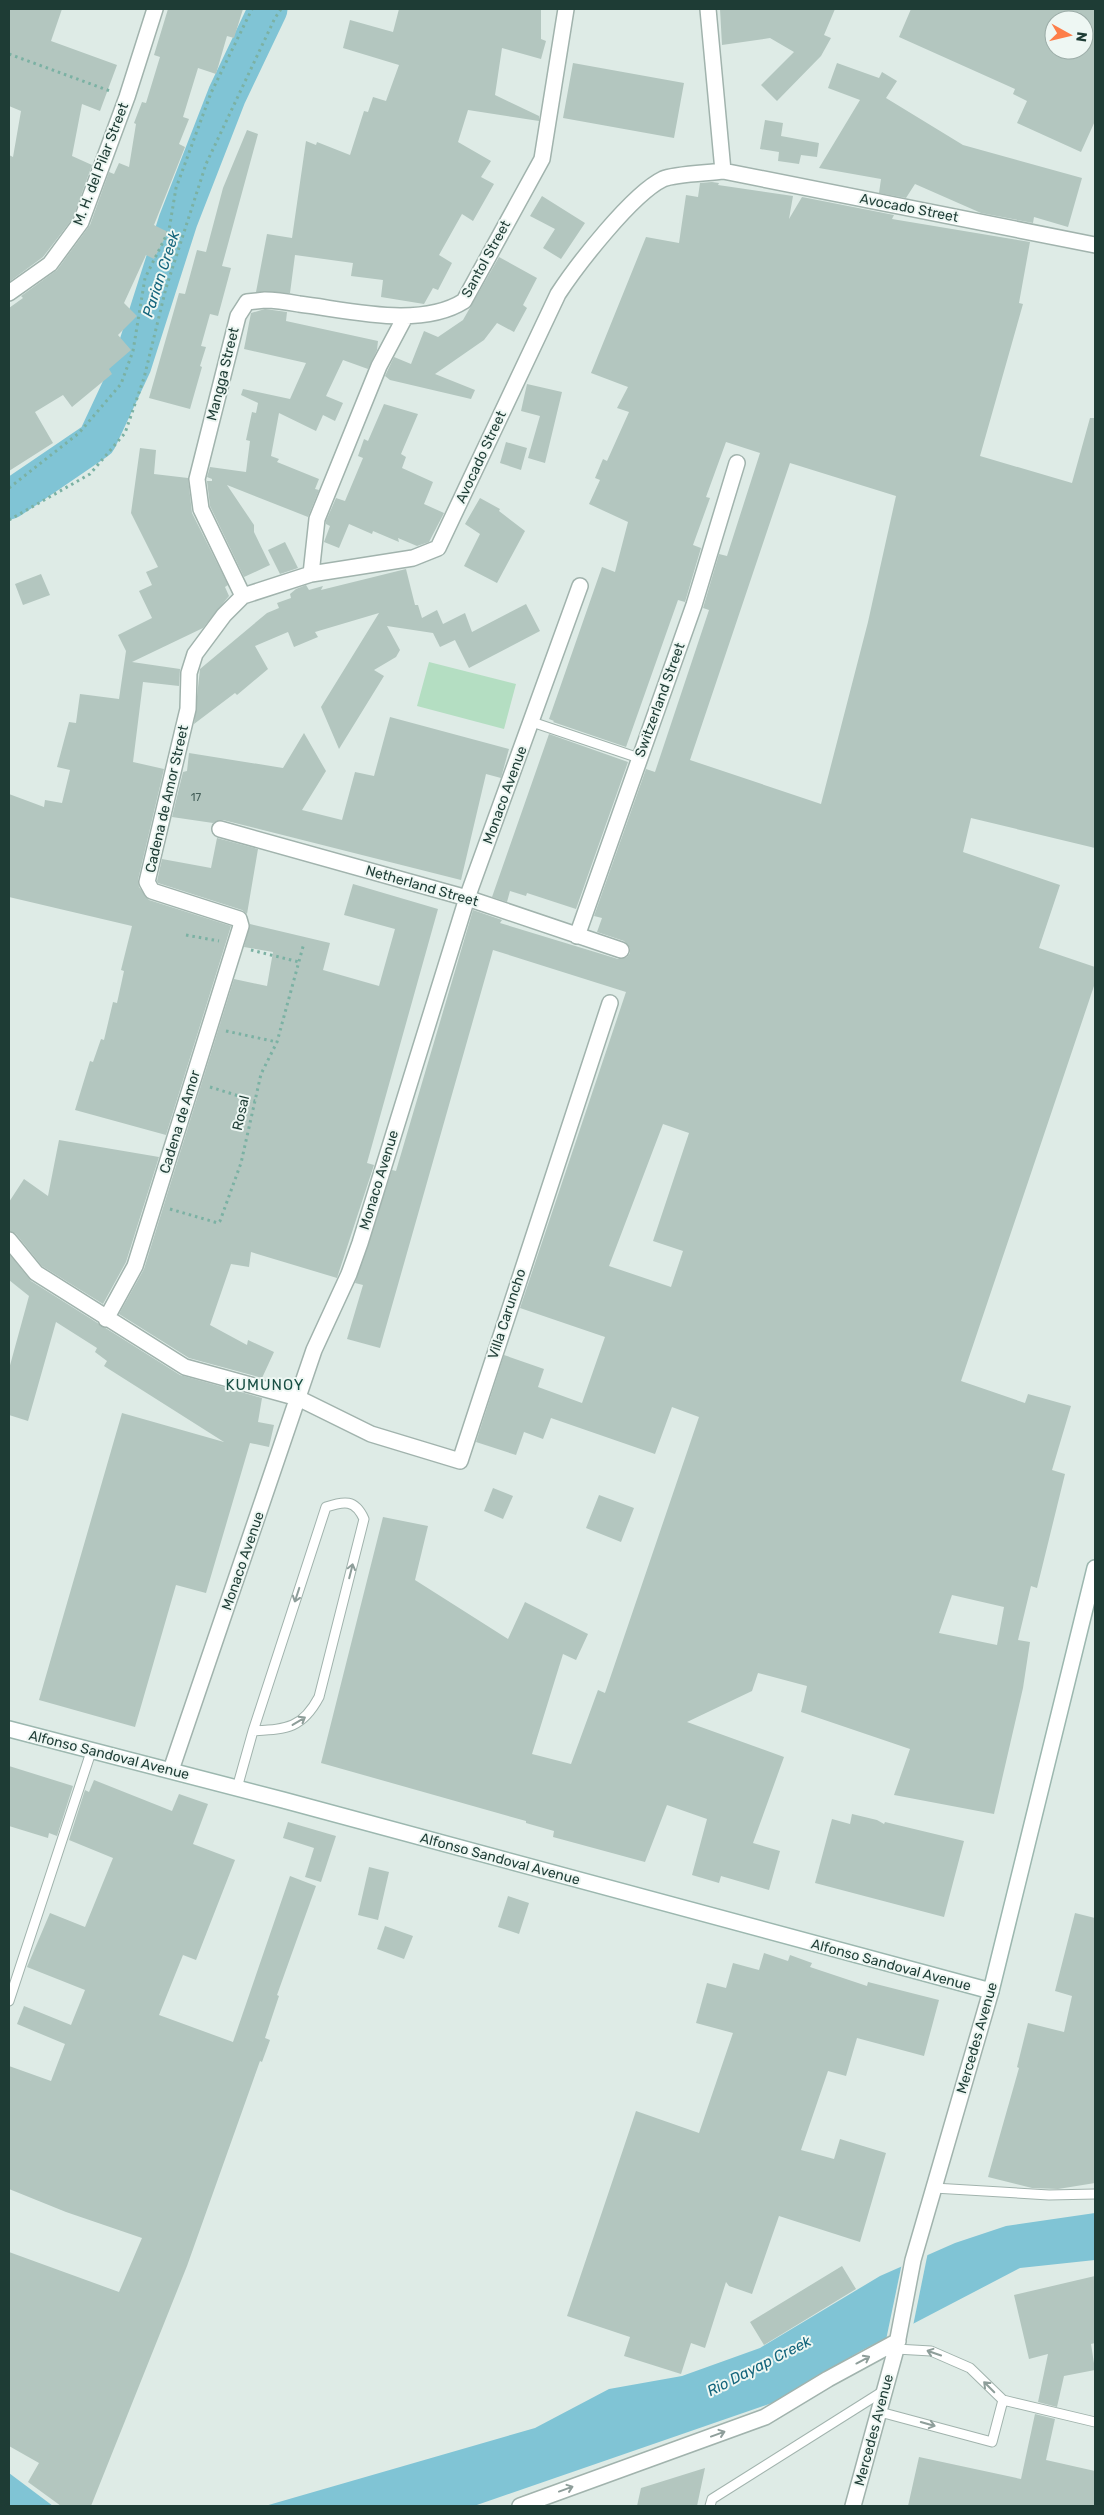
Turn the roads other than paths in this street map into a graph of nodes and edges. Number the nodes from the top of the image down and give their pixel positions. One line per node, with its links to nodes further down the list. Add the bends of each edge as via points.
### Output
1 (155, 9): 6 (street, M. H. del Pilar Street, via 81,222 50,264)
2 (566, 9): 7 (street, Santol Street, via 542,159 464,301 436,314)
3 (708, 9): 4 (street)
4 (723, 171): 5 (street, Avocado Street); 9 (street, Avocado Street, via 664,178 618,219 574,269 558,294 438,548 413,558)
5 (1095, 245)
6 (9, 293)
7 (405, 316): 9 (street, via 378,366 317,519); 11 (street, Mangga Street, via 270,300 247,302 238,316 197,479 201,509)
8 (737, 463): 13 (street, Switzerland Street, via 694,605)
9 (311, 574): 11 (street, Avocado Street)
10 (580, 586): 12 (street, Monaco Avenue)
11 (243, 596): 16 (street, Cadena de Amor Street, via 195,654 189,673 188,708 148,886 157,894)
12 (532, 722): 13 (lane); 15 (street, Monaco Avenue)
13 (639, 758): 17 (street, Switzerland Street)
14 (220, 829): 15 (street, Netherland Street)
15 (466, 898): 17 (street, Netherland Street); 22 (street, Monaco Avenue, via 360,1243 314,1350)
16 (240, 920): 21 (street, Cadena de Amor, via 135,1266)
17 (577, 936): 18 (street, Netherland Street)
18 (621, 950)
19 (610, 1002): 22 (street, Villa Caruncho, via 460,1461 371,1434)
20 (9, 1240): 21 (street, via 36,1273)
21 (106, 1318): 22 (street, via 185,1367)
22 (298, 1398): 27 (street, Monaco Avenue)
23 (1095, 1568): 29 (street, Mercedes Avenue, via 1045,1780)
24 (9, 1729): 26 (street, Alfonso Sandoval Avenue)
25 (252, 1730): 25 (lane, one-way to 25, via 282,1729 300,1723 311,1713 319,1697 364,1519 359,1508 352,1504 326,1507); 28 (lane)
26 (92, 1749): 27 (street, Alfonso Sandoval Avenue); 30 (lane)
27 (171, 1770): 28 (street, Alfonso Sandoval Avenue)
28 (238, 1788): 29 (street, Alfonso Sandoval Avenue)
29 (990, 1991): 31 (street, Mercedes Avenue)
30 (9, 2001)
31 (934, 2188): 32 (lane, via 1049,2195); 33 (street, Mercedes Avenue, via 913,2260)
32 (1095, 2194)
33 (897, 2343): 34 (street, Mercedes Avenue); 35 (lane, one-way to 33, via 970,2368 930,2351); 38 (street, one-way to 33, via 765,2417)
34 (886, 2389): 36 (street, Mercedes Avenue); 39 (lane, via 712,2499)
35 (1002, 2400): 36 (lane, one-way to 35, via 992,2442); 37 (lane)
36 (880, 2412): 40 (street, Mercedes Avenue)
37 (1095, 2422)
38 (520, 2506)
39 (710, 2506)
40 (853, 2506)

